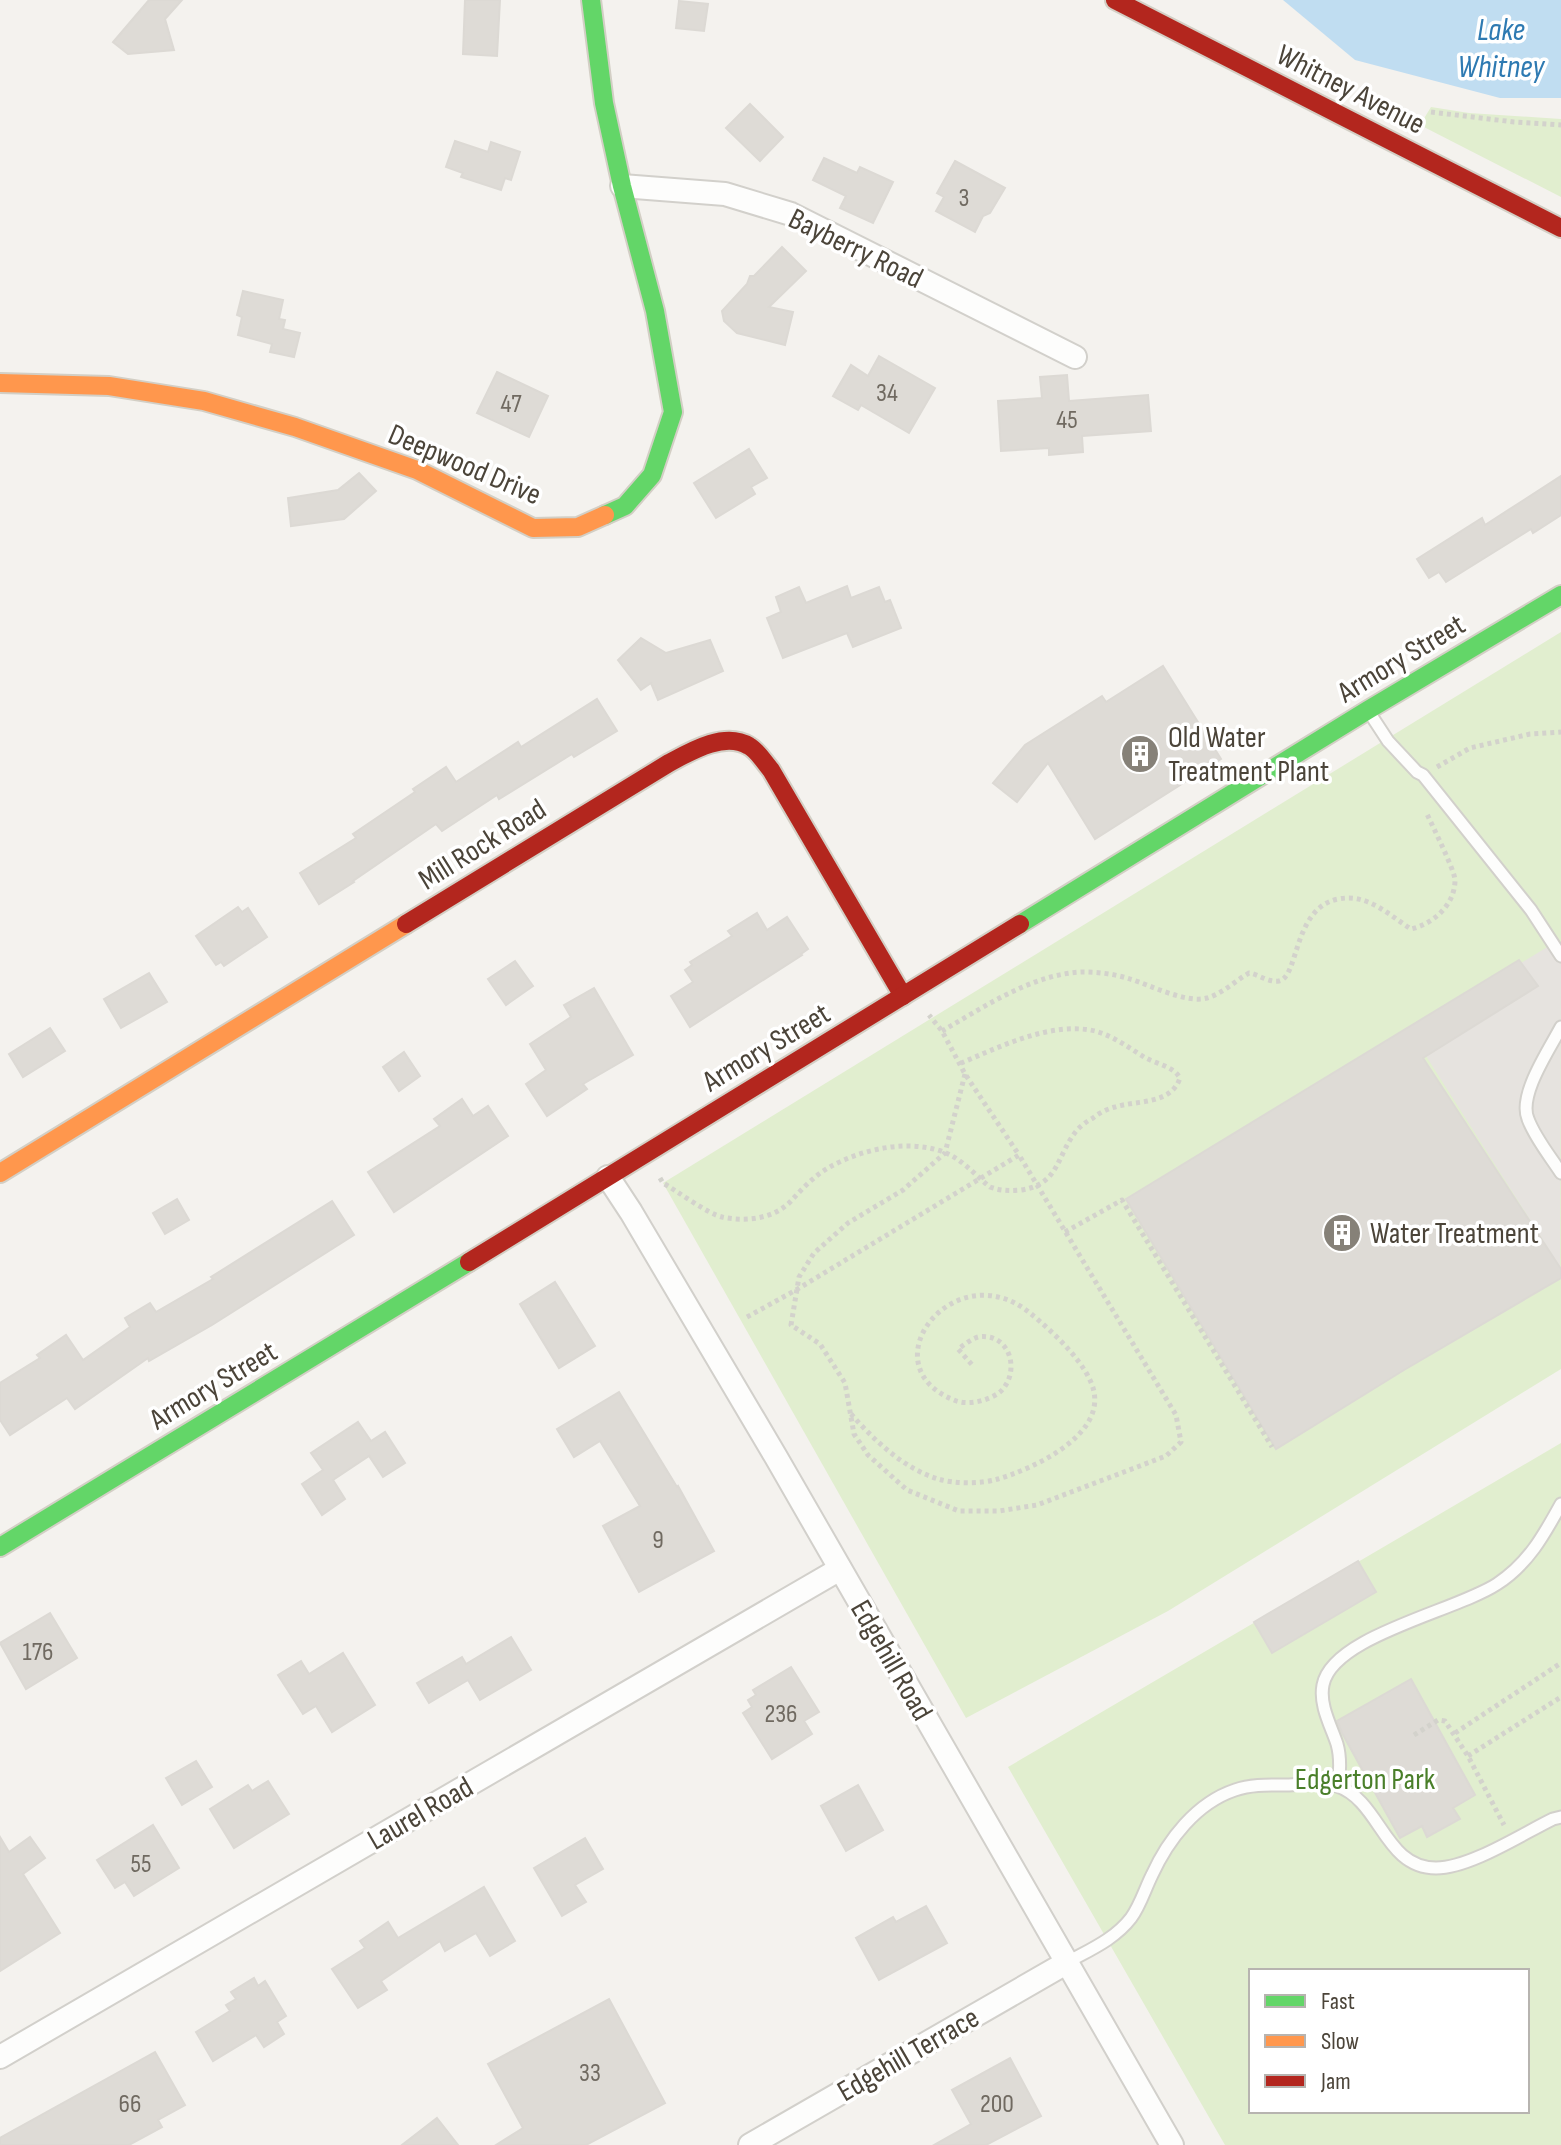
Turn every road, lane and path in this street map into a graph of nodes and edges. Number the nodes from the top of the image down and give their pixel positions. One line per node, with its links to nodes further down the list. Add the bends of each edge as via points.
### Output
1 (591, 0): 5 (street, Deepwood Drive, via 604,103)
2 (1115, 0): 6 (street, Whitney Avenue)
3 (1431, 112): 4 (path)
4 (1561, 125)
5 (622, 186): 7 (street, Bayberry Road, via 725,194 791,214); 8 (street, Deepwood Drive, via 655,311 673,412 652,475 625,506 578,527 533,528 417,470 204,401 109,386)
6 (1561, 228)
7 (1075, 357)
8 (0, 383)
9 (1561, 595): 10 (street, Armory Street)
10 (1368, 710): 12 (lane, via 1388,741); 14 (street, Armory Street)
11 (1561, 732): 12 (path, via 1470,748)
12 (1423, 775): 13 (lane, via 1531,910); 17 (path, via 1417,789 1455,878 1448,905 1427,925 1411,929 1372,903 1333,900 1310,918 1282,980 1249,973 1201,999 1110,974 1065,974 1008,995)
13 (1561, 956)
14 (903, 996): 21 (street, Armory Street); 23 (street, Mill Rock Road, via 771,770 748,744 710,745 660,768)
15 (929, 1015): 17 (path)
16 (1561, 1027): 24 (lane, via 1524,1106)
17 (942, 1031): 18 (path)
18 (959, 1064): 19 (path); 27 (path, via 1022,1038 1082,1029 1120,1041 1179,1075 1177,1085 1158,1099 1110,1108 1082,1125)
19 (965, 1074): 20 (path); 22 (path)
20 (945, 1153): 21 (path, via 907,1146 871,1150 827,1168 778,1211 757,1219 719,1217 663,1183); 26 (path); 29 (path, via 903,1190 821,1245 802,1270)
21 (644, 1154): 25 (street, Armory Street)
22 (1019, 1155): 26 (path); 27 (path)
23 (0, 1173)
24 (1561, 1173)
25 (608, 1177): 35 (street, Armory Street); 36 (street, Edgehill Road)
26 (980, 1178): 27 (path, via 1005,1191); 29 (path)
27 (1037, 1187): 28 (path)
28 (1065, 1232): 32 (path, via 1176,1415 1181,1442 1166,1456 1037,1505 959,1511 907,1490 868,1455 854,1434); 33 (path, via 1122,1200)
29 (796, 1290): 30 (path); 32 (path, via 791,1325 820,1344 845,1383)
30 (747, 1317)
31 (974, 1367): 32 (path, via 958,1349 976,1337 991,1337 1008,1350 1010,1374 1000,1391 976,1403 939,1393 923,1379 916,1360 921,1336 934,1315 959,1299 978,1293 1001,1297 1027,1310 1063,1343 1092,1384 1094,1406 1084,1428 1055,1454 995,1480 965,1482 913,1468)
32 (850, 1413)
33 (1272, 1447)
34 (1561, 1504): 42 (lane, via 1527,1558 1498,1583 1361,1643 1334,1663 1322,1687 1338,1746)
35 (0, 1547)
36 (840, 1569): 45 (street, Edgehill Road); 46 (street, Laurel Road)
37 (1561, 1663): 39 (path)
38 (1561, 1697): 41 (path)
39 (1455, 1733): 40 (path, via 1438,1720); 41 (path)
40 (1414, 1735)
41 (1468, 1756): 44 (path)
42 (1338, 1786): 44 (lane, via 1370,1814 1402,1857 1419,1866 1460,1863); 45 (lane, via 1257,1785 1212,1800 1164,1853 1132,1916 1107,1941)
43 (1561, 1817): 44 (lane)
44 (1513, 1840)
45 (1066, 1963): 47 (street, Edgehill Terrace); 48 (street, Edgehill Road)
46 (0, 2057)
47 (750, 2145)
48 (1172, 2145)

